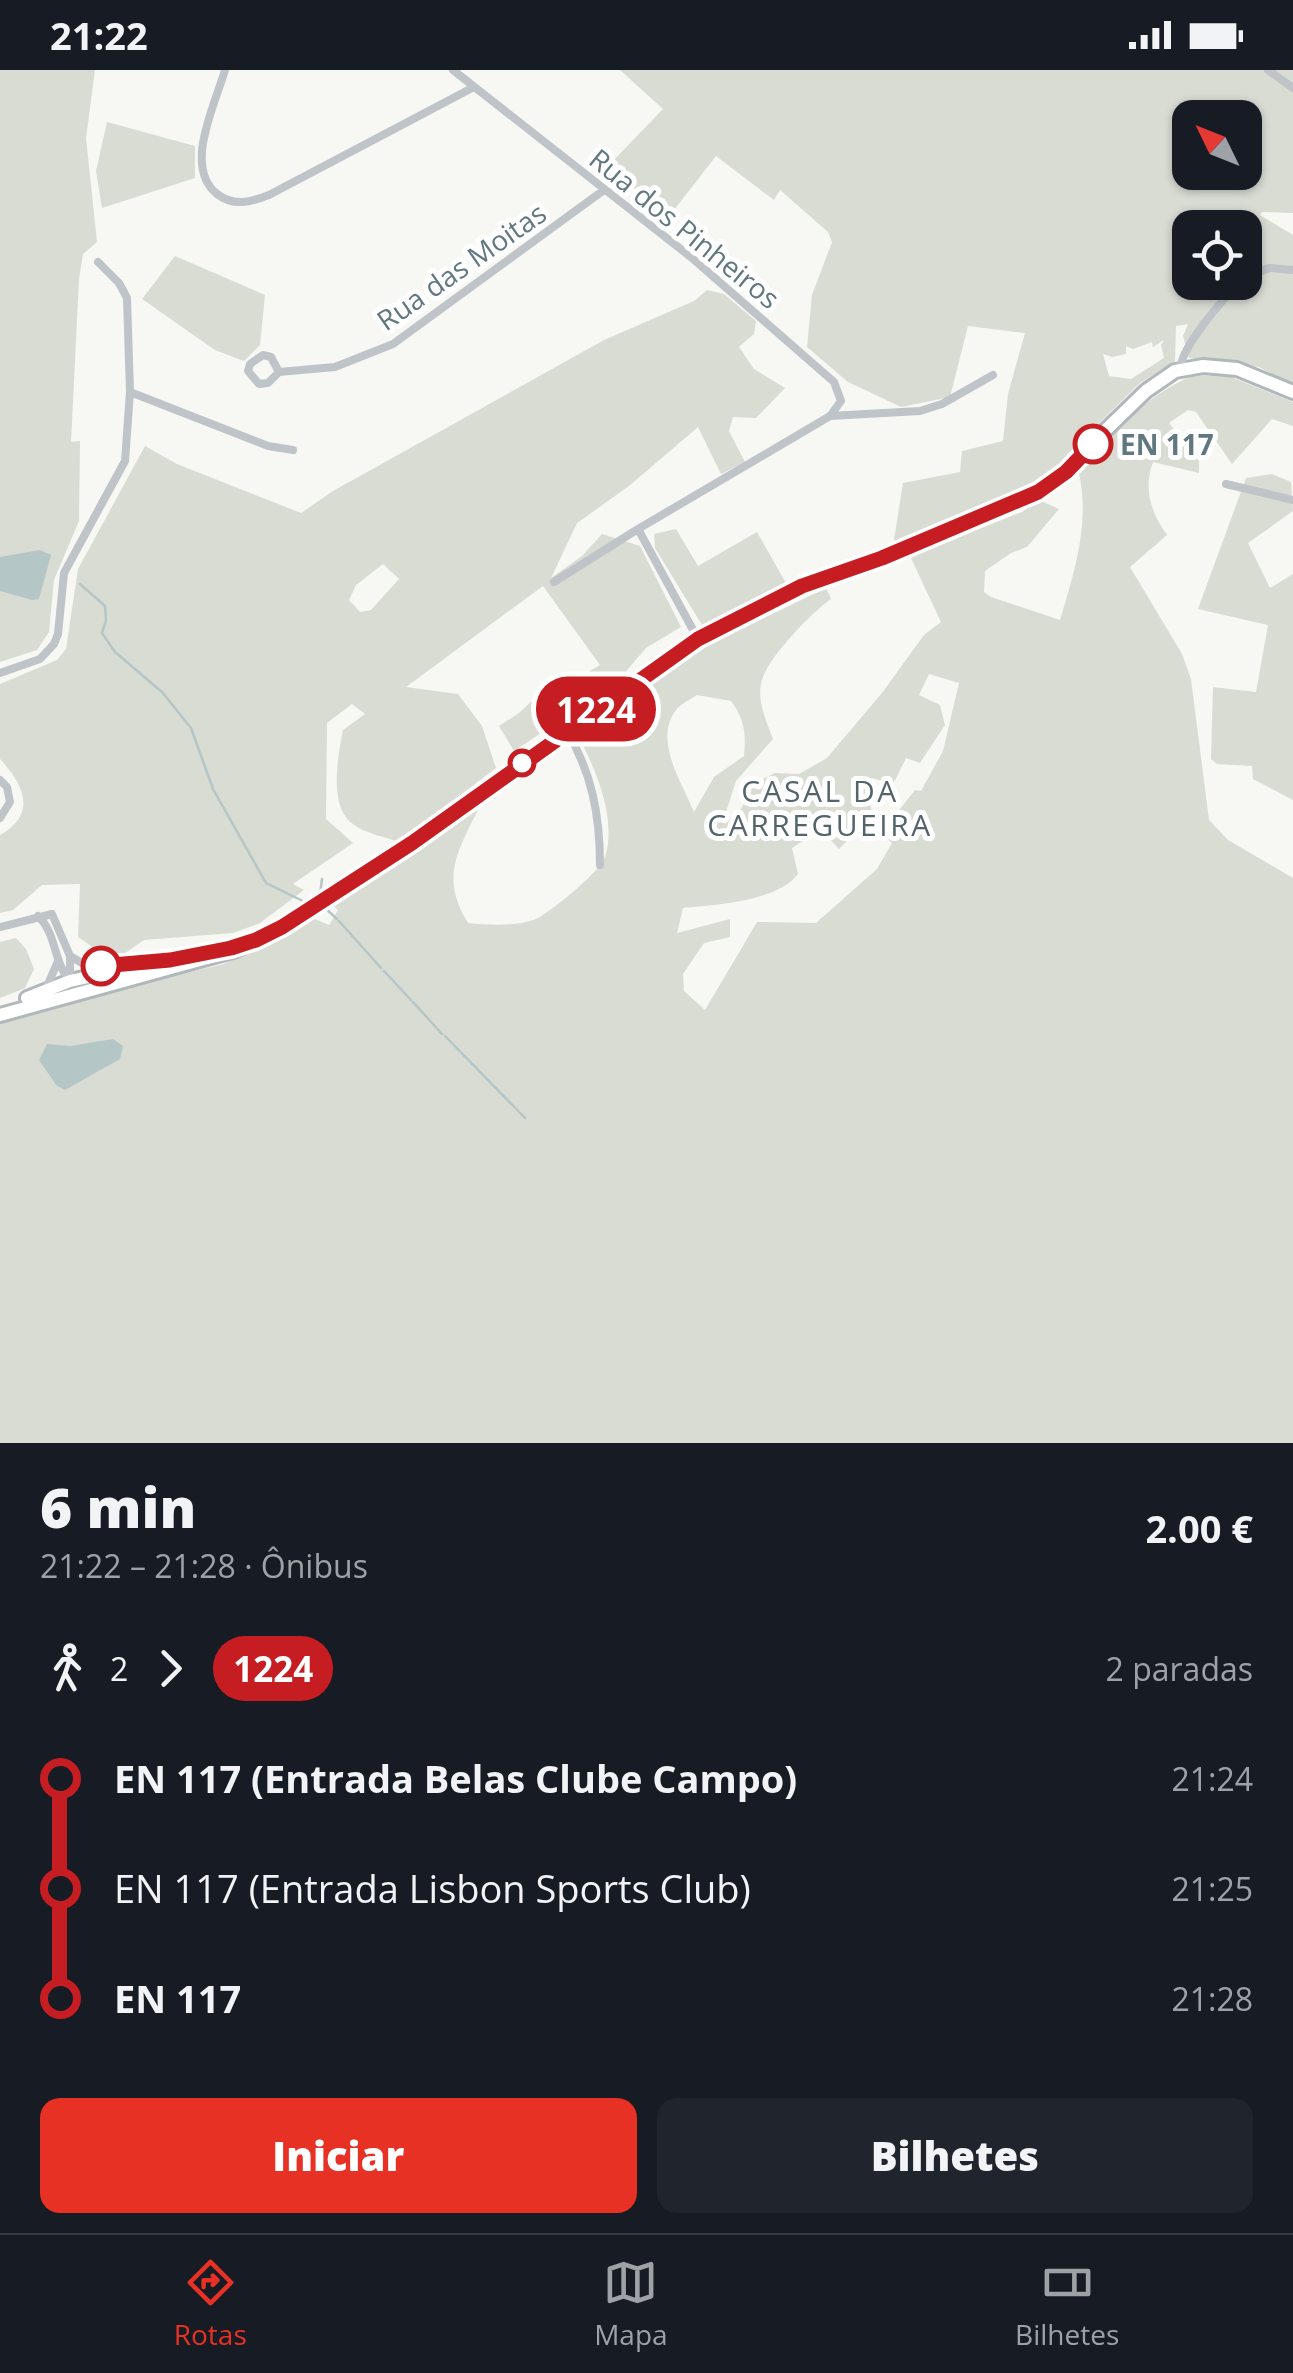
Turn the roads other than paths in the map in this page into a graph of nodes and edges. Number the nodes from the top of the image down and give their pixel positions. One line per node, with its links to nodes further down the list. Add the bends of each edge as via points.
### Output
1 (226, 70): 4 (street, via 199,159 212,189 236,202 269,195)
2 (452, 70): 4 (street, Rua dos Pinheiros)
3 (1268, 70): 5 (street)
4 (474, 87): 6 (street, Rua dos Pinheiros)
5 (1293, 88)
6 (604, 190): 12 (street, Rua das Moitas, via 393,344 335,368); 16 (street, Rua dos Pinheiros, via 834,382 840,400)
7 (98, 262): 14 (street, via 127,298)
8 (1293, 270): 9 (street)
9 (1262, 271)
10 (1226, 300): 11 (street, via 1188,346)
11 (1181, 368): 15 (main road, via 1238,370); 22 (main road, via 1150,387 1043,489 802,586)
12 (279, 372)
13 (993, 376): 16 (street, via 920,411)
14 (130, 392): 17 (street); 23 (street, via 123,469 64,573 54,644 40,659)
15 (1293, 392)
16 (830, 416): 20 (street)
17 (293, 450)
18 (1226, 484): 19 (street)
19 (1293, 500)
20 (638, 529): 21 (street); 22 (street)
21 (554, 582)
22 (698, 639): 24 (main road)
23 (0, 672)
24 (566, 730): 27 (street, via 598,810); 30 (main road, via 384,862)
25 (0, 780): 26 (street, via 10,802)
26 (0, 818)
27 (600, 865)
28 (38, 916): 29 (street); 31 (street, via 52,914); 33 (street)
29 (0, 927)
30 (256, 940): 32 (main road); 35 (main road)
31 (70, 956): 32 (street, via 99,967); 34 (street)
32 (170, 960): 34 (main road)
33 (58, 961): 34 (street); 36 (street)
34 (70, 981): 35 (main road); 36 (main road); 37 (main road)
35 (90, 988): 37 (main road)
36 (44, 991): 37 (main road)
37 (4, 1012)

